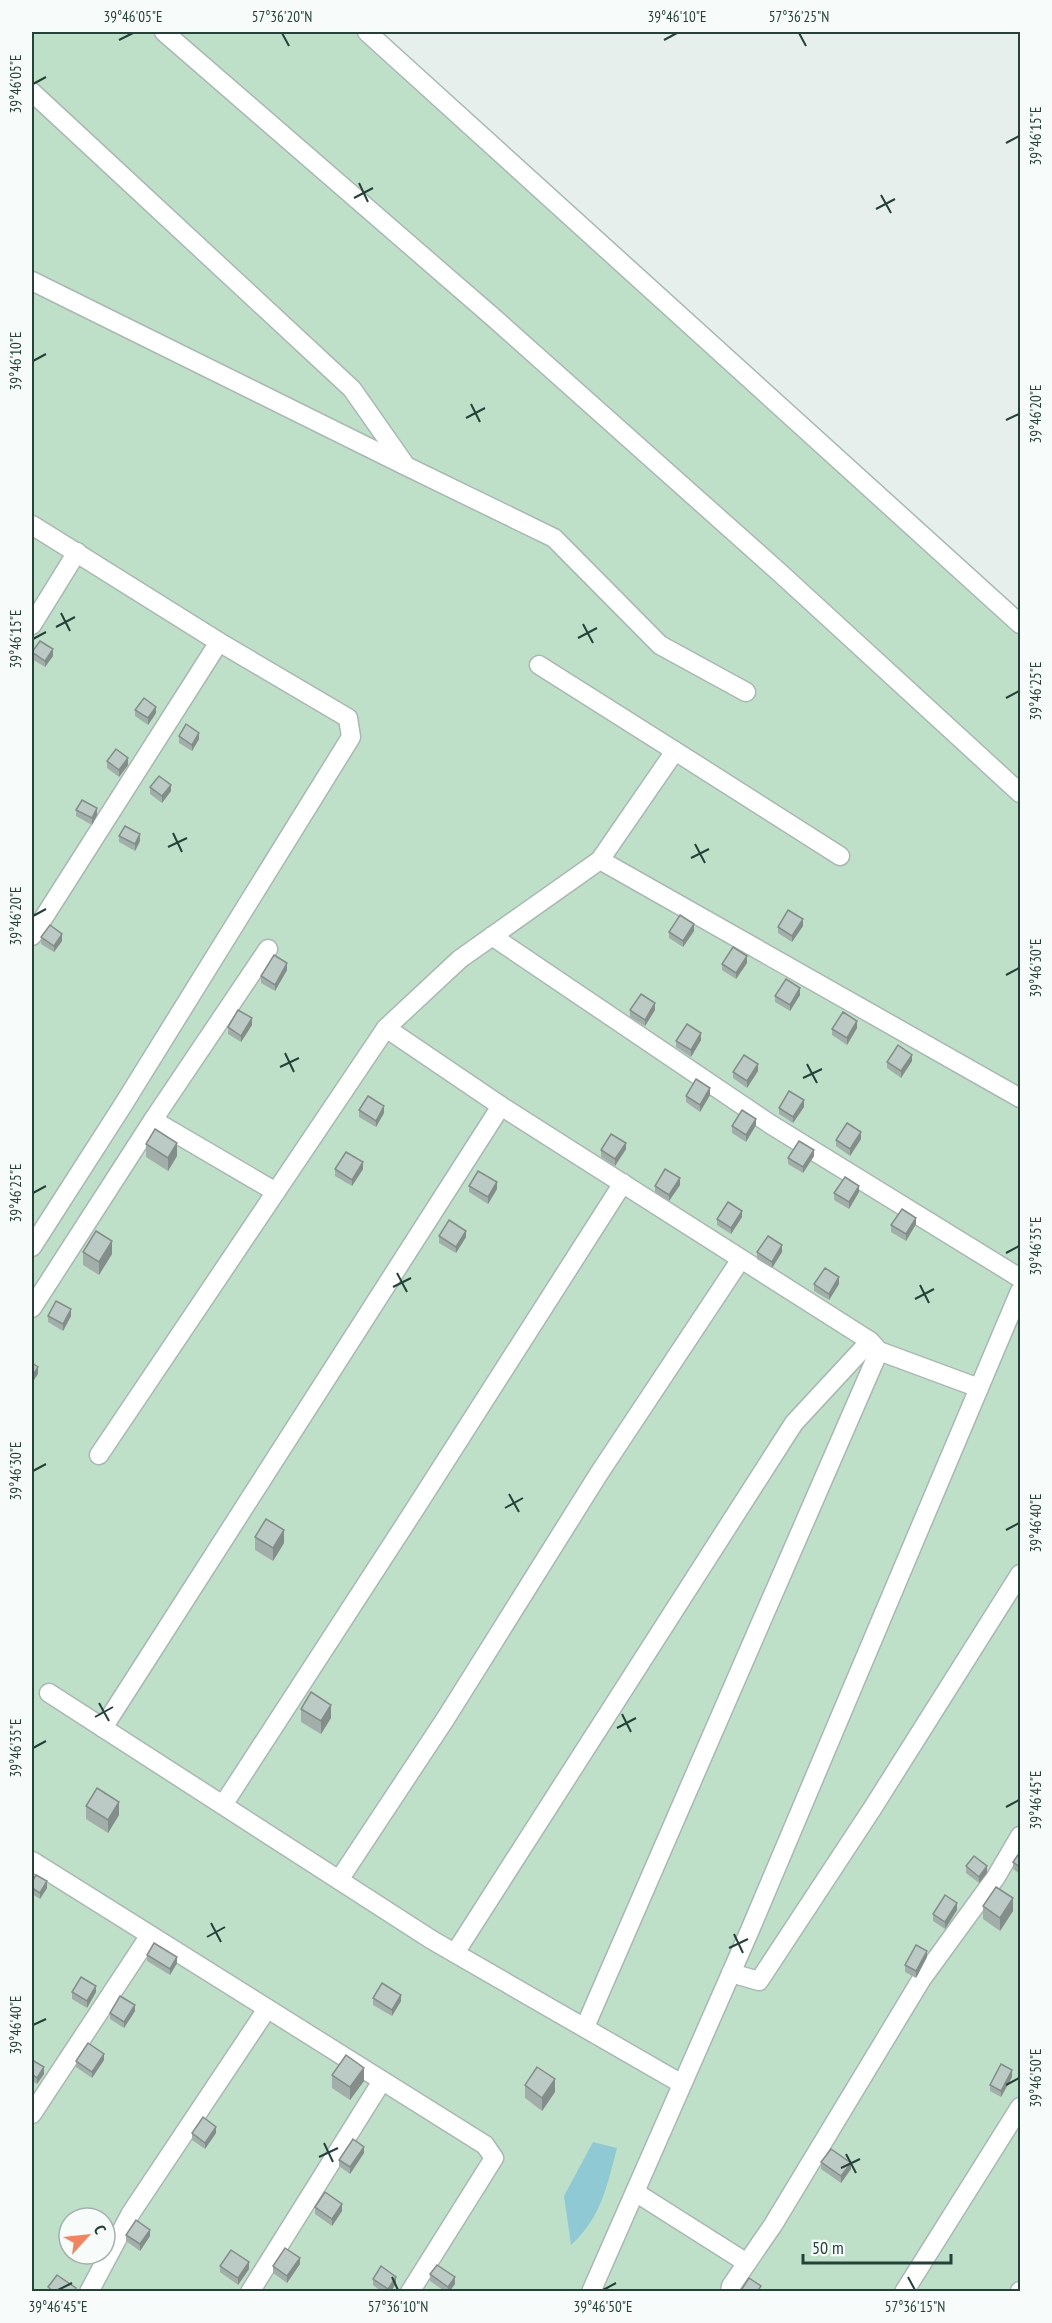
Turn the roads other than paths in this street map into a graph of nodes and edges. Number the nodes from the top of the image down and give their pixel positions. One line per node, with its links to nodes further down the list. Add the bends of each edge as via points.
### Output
1 (164, 32): 14 (street, via 779,572)
2 (367, 32): 8 (street)
3 (32, 92): 5 (street, via 352,389)
4 (32, 281): 5 (street)
5 (406, 466): 12 (street, via 554,537 660,645)
6 (32, 525): 7 (street)
7 (76, 552): 9 (street); 10 (street)
8 (1020, 624)
9 (32, 625)
10 (219, 642): 17 (street); 26 (street, via 348,718 351,737)
11 (539, 665): 13 (street)
12 (746, 692)
13 (675, 751): 15 (street); 16 (street)
14 (1020, 793)
15 (840, 856)
16 (600, 860): 18 (street); 21 (street)
17 (32, 936)
18 (492, 936): 20 (street, via 460,959); 28 (street, via 770,1124)
19 (268, 949): 23 (street)
20 (386, 1028): 22 (street); 25 (street)
21 (1020, 1098)
22 (501, 1106): 24 (street); 36 (street)
23 (153, 1120): 25 (street); 30 (street)
24 (622, 1183): 27 (street); 37 (street)
25 (276, 1192): 33 (street)
26 (32, 1247)
27 (741, 1259): 31 (street); 40 (street)
28 (1020, 1278)
29 (1020, 1291): 32 (street)
30 (32, 1308)
31 (875, 1346): 32 (street); 42 (street, via 794,1423); 45 (street)
32 (979, 1388): 43 (street)
33 (99, 1455)
34 (1020, 1574): 43 (street, via 759,1982)
35 (49, 1693): 36 (street)
36 (103, 1728): 37 (street)
37 (223, 1805): 40 (street)
38 (1020, 1836): 51 (street, via 996,1877 921,1980)
39 (32, 1864): 41 (street)
40 (339, 1880): 42 (street)
41 (150, 1935): 44 (street); 49 (street)
42 (455, 1953): 45 (street)
43 (731, 1972): 47 (street)
44 (267, 2009): 46 (street); 52 (street, via 131,2213)
45 (585, 2027): 47 (street)
46 (382, 2081): 53 (street); 54 (street, via 485,2145 494,2158)
47 (682, 2084): 50 (street)
48 (1020, 2108): 57 (street)
49 (32, 2114)
50 (635, 2192): 51 (street); 55 (street)
51 (747, 2263): 56 (street)
52 (89, 2292)
53 (250, 2292)
54 (410, 2292)
55 (591, 2292)
56 (730, 2292)
57 (904, 2292)

